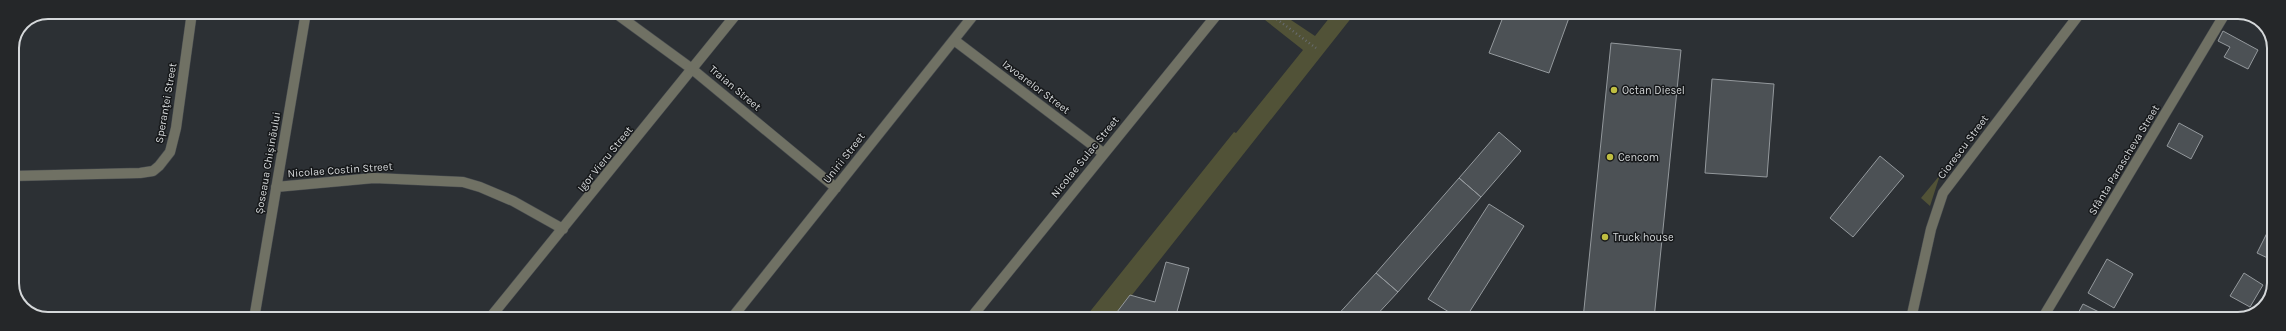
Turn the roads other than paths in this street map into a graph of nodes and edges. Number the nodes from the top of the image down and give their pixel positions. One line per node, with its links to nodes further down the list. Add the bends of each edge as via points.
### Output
1 (191, 19): 12 (street, Speranţei Street, via 176,128 170,152 159,166 153,171 140,173)
2 (305, 19): 13 (street, Șoseaua Chișinăului)
3 (624, 19): 10 (street, Traian Street)
4 (732, 19): 10 (street, Igor Vieru Street)
5 (970, 19): 9 (street, Unirii Street)
6 (1213, 19): 11 (street, Nicolae Sulac Street)
7 (2076, 19): 20 (street, Ciorescu Street, via 1943,193 1931,229)
8 (2222, 19): 21 (street, Sfânta Parascheva Street)
9 (954, 40): 11 (street, Izvoarelor Street); 14 (street, Unirii Street)
10 (692, 69): 14 (street, Traian Street); 15 (street, Igor Vieru Street)
11 (1103, 153): 19 (street, Nicolae Sulac Street)
12 (19, 176)
13 (276, 187): 15 (street, Nicolae Costin Street, via 374,178 463,182 513,201); 16 (street, Șoseaua Chișinăului)
14 (836, 188): 18 (street, Unirii Street)
15 (564, 228): 17 (street, Igor Vieru Street)
16 (255, 312)
17 (495, 312)
18 (737, 312)
19 (976, 312)
20 (1913, 312)
21 (2046, 312)

